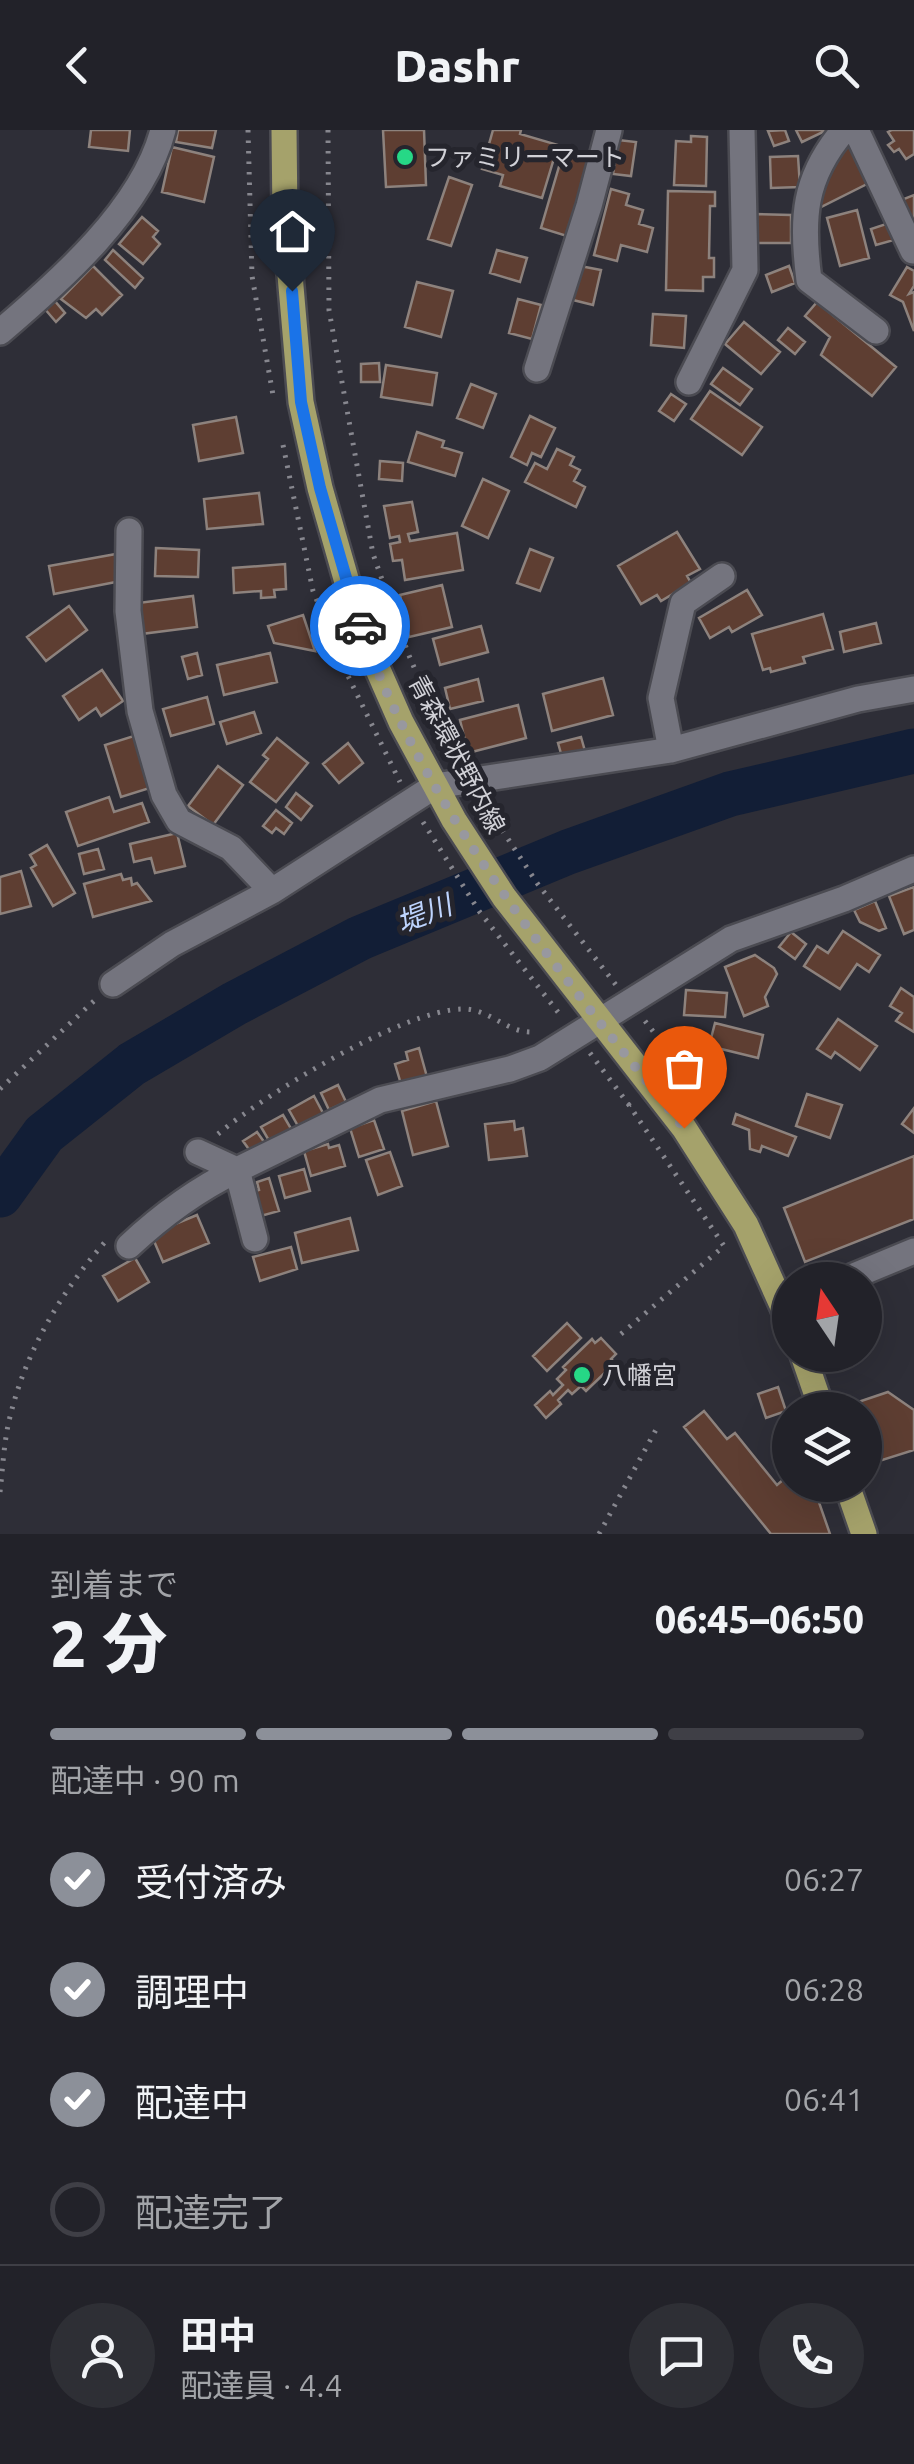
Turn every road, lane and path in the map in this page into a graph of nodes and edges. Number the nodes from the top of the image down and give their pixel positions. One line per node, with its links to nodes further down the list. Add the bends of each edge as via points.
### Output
1 (163, 130): 10 (street, via 128,201 75,264)
2 (284, 130): 18 (main road, 青森環状野内線, via 301,402 320,488 361,631)
3 (328, 130): 17 (path, via 329,310 374,554 434,717)
4 (609, 130): 11 (street)
5 (742, 130): 12 (street, via 745,270)
6 (844, 130): 9 (street, via 810,186 803,239 809,280)
7 (856, 130): 8 (street)
8 (914, 251)
9 (876, 331)
10 (0, 332)
11 (537, 369)
12 (689, 382)
13 (128, 531): 20 (street, via 128,611 140,710 164,795 179,820 231,848)
14 (722, 576): 16 (street, via 683,603 660,698)
15 (914, 689): 16 (street)
16 (672, 750): 17 (street)
17 (470, 780): 18 (street); 22 (path, via 536,883)
18 (435, 786): 20 (street); 23 (main road, 青森環状野内線, via 504,898)
19 (914, 869): 22 (street, via 730,940)
20 (272, 891): 21 (street)
21 (113, 984): 24 (path)
22 (630, 1002): 23 (street); 25 (path, via 682,1070)
23 (599, 1022): 25 (main road, 青森環状野内線); 27 (street, via 540,1058 380,1100)
24 (0, 1089)
25 (653, 1089): 32 (main road, 青森環状野内線, via 746,1225); 33 (path, via 629,1106 724,1246)
26 (198, 1152): 27 (street)
27 (237, 1170): 28 (street); 29 (street, via 206,1184)
28 (255, 1238)
29 (129, 1246)
30 (914, 1251): 31 (street)
31 (882, 1264)
32 (772, 1278)
33 (621, 1334)
34 (658, 1426): 36 (path)
35 (854, 1502): 37 (main road)
36 (599, 1534)
37 (864, 1534)

